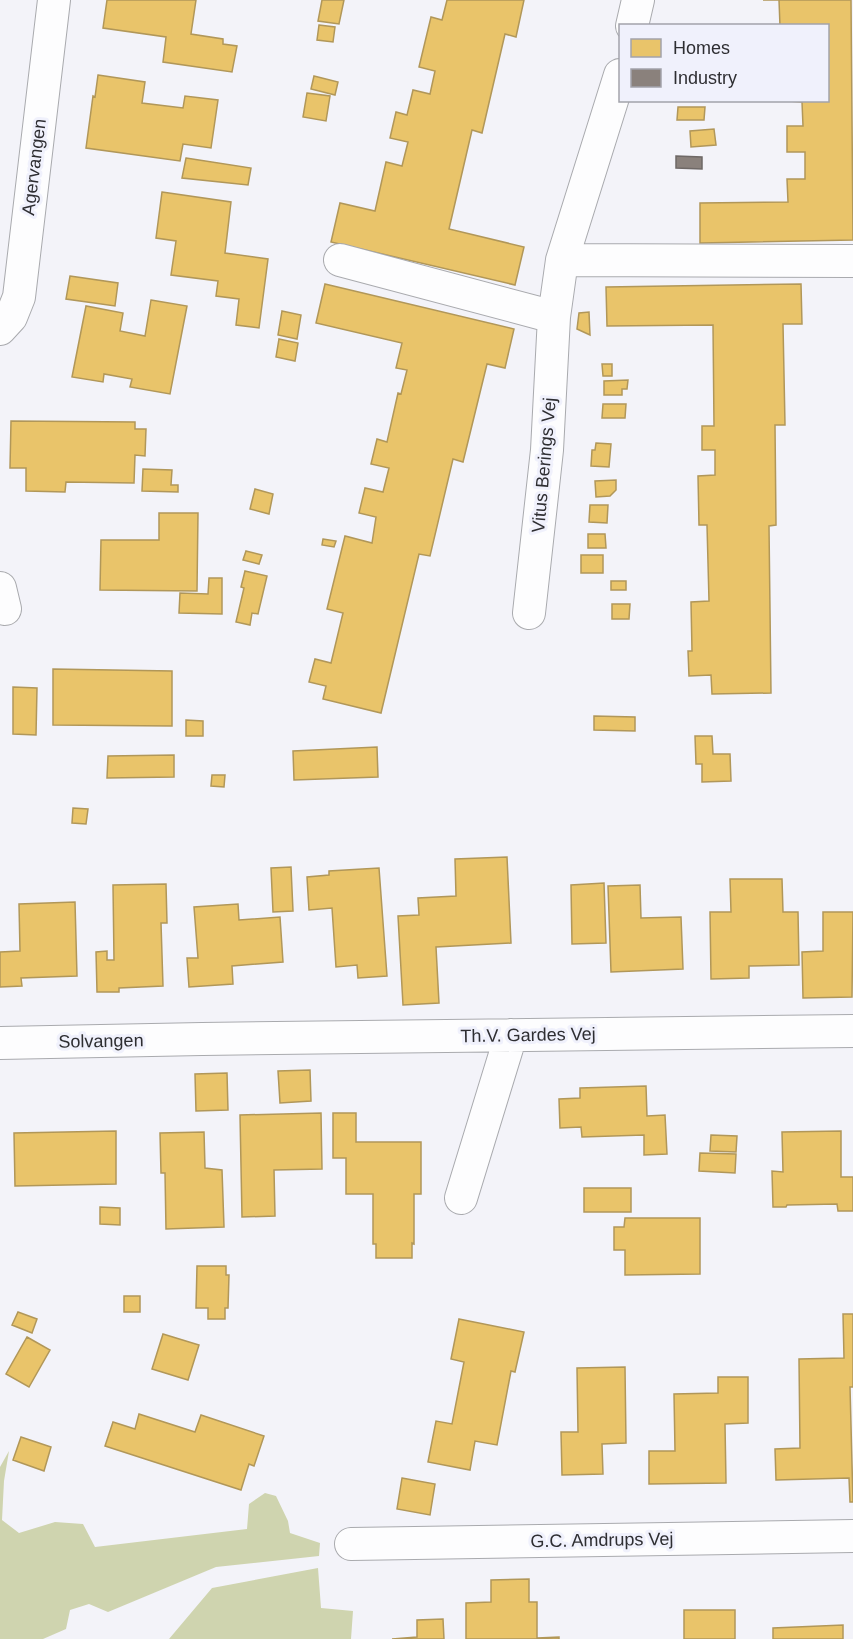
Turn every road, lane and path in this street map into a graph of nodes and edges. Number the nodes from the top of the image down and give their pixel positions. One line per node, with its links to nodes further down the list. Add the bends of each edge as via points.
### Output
1 (54, 0): 9 (street, Agervangen, via 19,297 11,317)
2 (638, 0): 3 (street)
3 (632, 24)
4 (619, 81): 6 (street, Vitus Berings Vej)
5 (340, 260): 8 (street)
6 (562, 260): 7 (street); 8 (street, Vitus Berings Vej)
7 (853, 261)
8 (554, 317): 10 (street, Vitus Berings Vej, via 547,450)
9 (0, 329)
10 (530, 613)
11 (853, 1031): 12 (street, Th.V. Gardes Vej)
12 (512, 1035): 13 (street, Th.V. Gardes Vej); 15 (street)
13 (202, 1039): 14 (street, Solvangen)
14 (0, 1043)
15 (461, 1197)
16 (853, 1536): 17 (street, G.C. Amdrups Vej)
17 (351, 1544)

